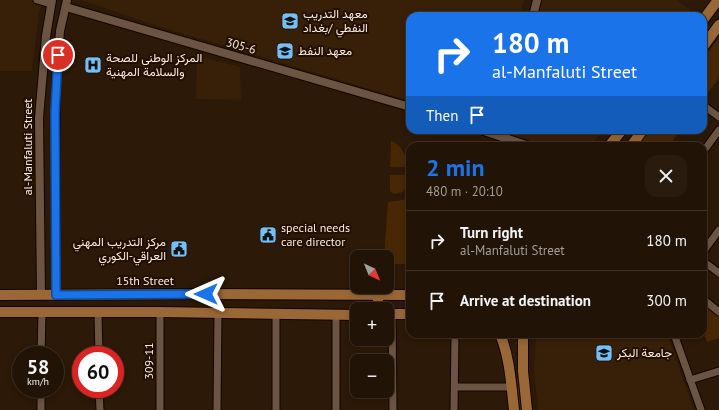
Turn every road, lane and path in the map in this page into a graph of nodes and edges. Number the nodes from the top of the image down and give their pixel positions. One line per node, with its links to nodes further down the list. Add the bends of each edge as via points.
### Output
1 (37, 0): 4 (street)
2 (537, 0): 6 (street)
3 (718, 0): 7 (main road)
4 (52, 2): 10 (street, al-Manfaluti Street)
5 (66, 3): 11 (street, via 60,31); 14 (street, 305-6)
6 (534, 12)
7 (707, 15)
8 (719, 25): 9 (main road)
9 (707, 42)
10 (42, 66): 11 (street, via 49,70); 12 (street, al-Manfaluti Street)
11 (57, 68): 13 (street)
12 (41, 81): 13 (street, via 48,78); 25 (street, al-Manfaluti Street)
13 (56, 82): 26 (street)
14 (406, 106)
15 (707, 108): 16 (street)
16 (719, 117)
17 (719, 130): 24 (street)
18 (502, 134): 21 (street)
19 (619, 134): 22 (main road)
20 (624, 134): 23 (main road)
21 (520, 142)
22 (612, 142)
23 (631, 142)
24 (707, 146)
25 (40, 205): 26 (street); 32 (street, al-Manfaluti Street)
26 (55, 205): 33 (street)
27 (719, 230): 28 (street)
28 (707, 246)
29 (707, 264): 30 (street)
30 (719, 273)
31 (0, 295): 32 (main road, 15th Street)
32 (41, 295): 33 (main road, 15th Street)
33 (56, 295): 34 (main road, 15th Street)
34 (378, 295): 35 (main road, 15th Street); 36 (main road)
35 (406, 295)
36 (378, 302)
37 (707, 302): 42 (street)
38 (0, 312): 39 (main road)
39 (42, 312): 43 (main road); 53 (street)
40 (160, 312): 41 (main road); 43 (main road); 66 (street, 309-11)
41 (218, 312): 44 (main road); 67 (street)
42 (719, 312)
43 (98, 313): 54 (street)
44 (276, 313): 45 (main road); 68 (street)
45 (336, 314): 48 (main road); 69 (street)
46 (394, 314): 47 (main road)
47 (406, 314)
48 (350, 315)
49 (456, 338): 60 (street)
50 (501, 338): 58 (main road)
51 (523, 338): 56 (main road)
52 (675, 338): 59 (street)
53 (41, 346)
54 (99, 346)
55 (390, 346): 70 (street)
56 (523, 371): 58 (main road); 73 (main road)
57 (719, 371): 59 (street)
58 (510, 372): 61 (main road)
59 (690, 380): 74 (street)
60 (455, 387): 61 (street); 71 (street)
61 (512, 387): 72 (main road)
62 (41, 398): 64 (street)
63 (99, 398): 65 (street)
64 (41, 410)
65 (100, 410)
66 (160, 410)
67 (217, 410)
68 (276, 410)
69 (336, 410)
70 (393, 410)
71 (454, 410)
72 (514, 410)
73 (527, 410)
74 (701, 410)

